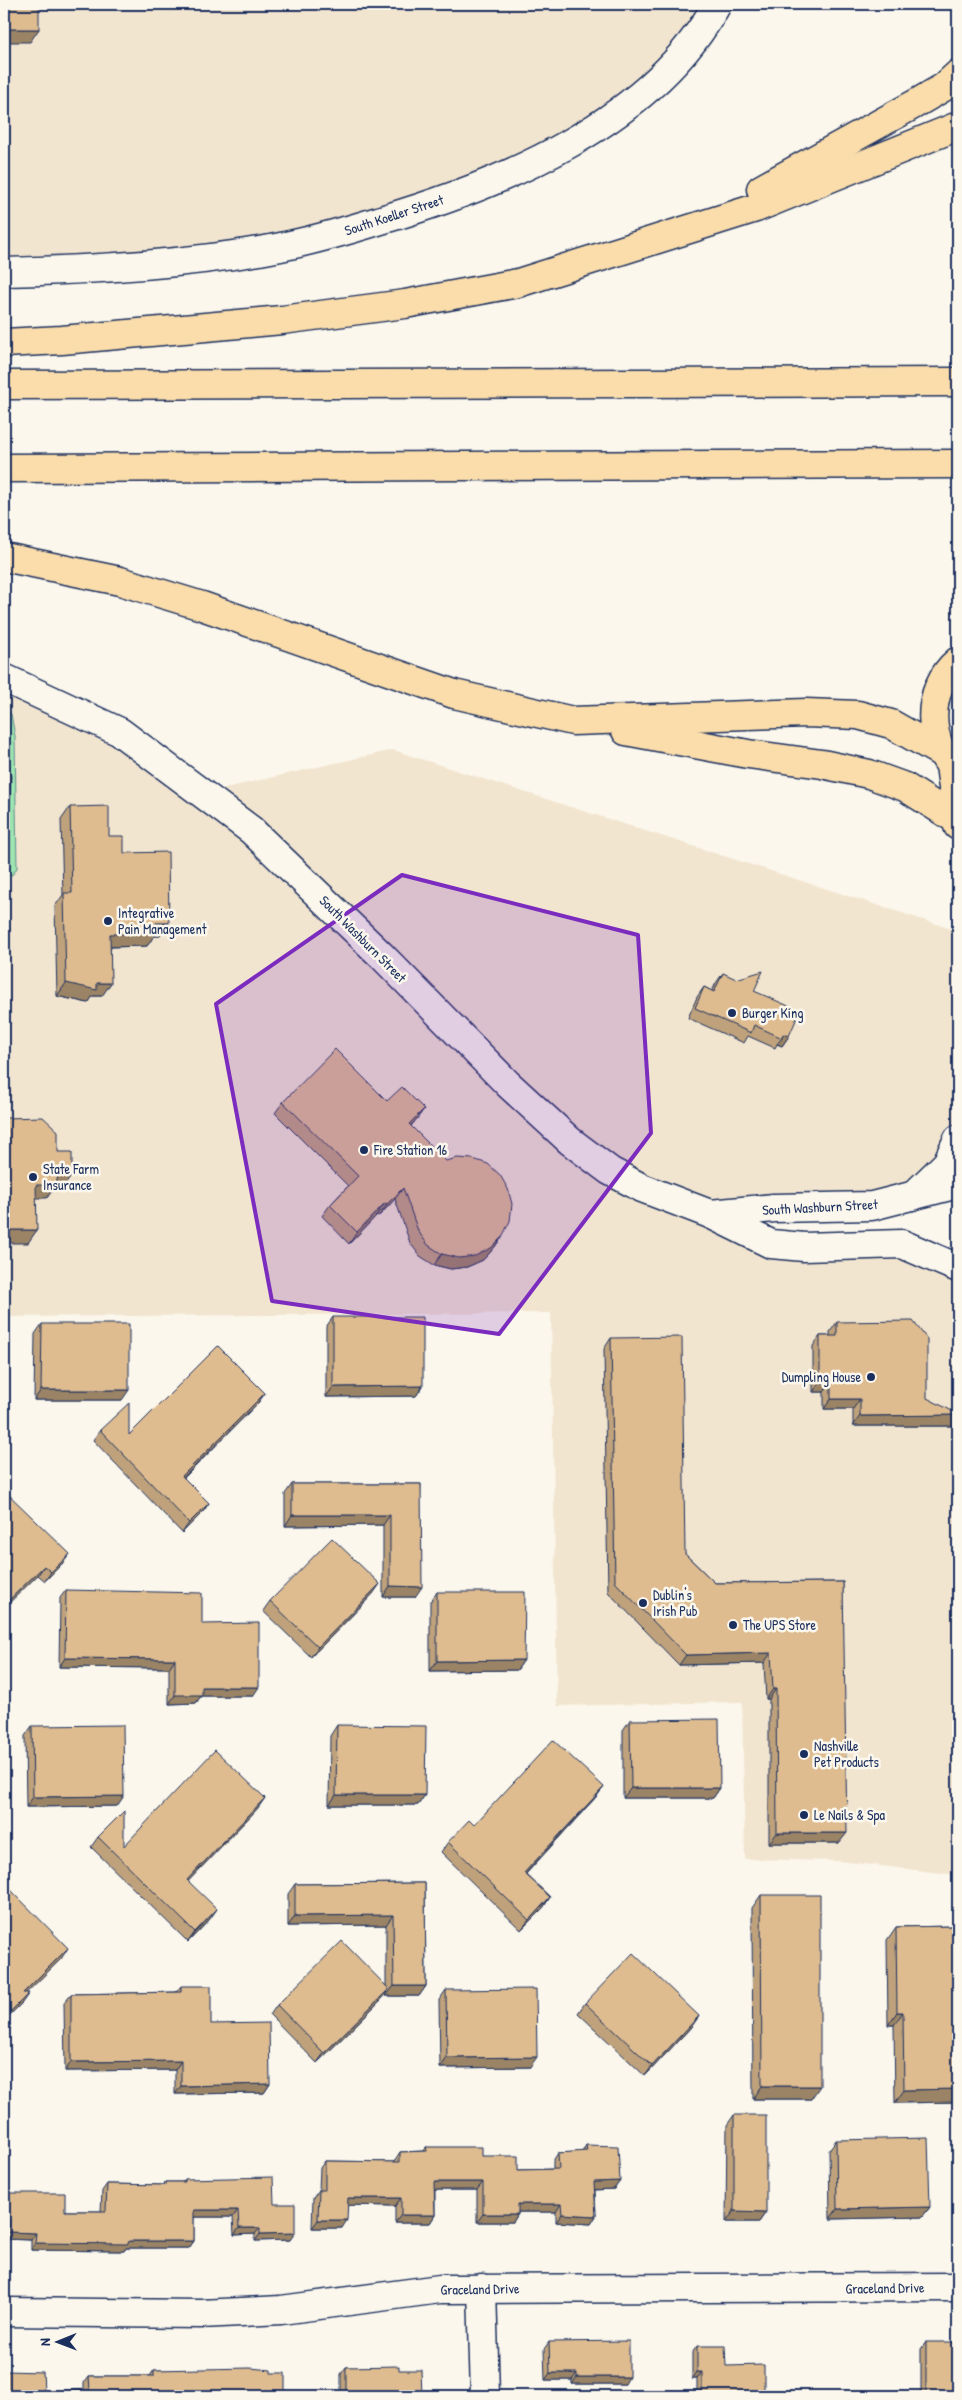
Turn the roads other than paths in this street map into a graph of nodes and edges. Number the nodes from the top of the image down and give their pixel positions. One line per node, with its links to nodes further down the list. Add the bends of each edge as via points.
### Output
1 (717, 4): 5 (street, South Koeller Street, via 683,52 619,112 573,143 482,186 323,238 266,250 179,263)
2 (958, 74): 4 (main road, via 944,87 915,104)
3 (958, 126): 4 (main road, via 756,208)
4 (700, 225): 6 (main road, via 518,283 405,304 282,320)
5 (4, 272)
6 (4, 343)
7 (958, 382): 8 (main road)
8 (4, 385)
9 (958, 464): 10 (main road)
10 (4, 468)
11 (4, 557): 14 (main road, via 120,581 202,606 454,694)
12 (958, 661): 15 (main road, via 945,676 934,706 933,722)
13 (4, 678): 20 (street, South Washburn Street, via 120,732 203,793 287,863 508,1084 570,1141 610,1171 642,1188)
14 (573, 721): 15 (main road, via 806,713 858,715 891,724); 16 (main road, via 870,774 905,787)
15 (950, 764): 16 (main road)
16 (958, 823)
17 (958, 1139): 19 (street, via 947,1163)
18 (958, 1184): 19 (street, South Washburn Street)
19 (912, 1198): 20 (street, South Washburn Street, via 872,1206 774,1208)
20 (710, 1214): 21 (street, South Washburn Street, via 771,1244 804,1247 902,1244)
21 (958, 1268)
22 (958, 2287): 23 (street, Graceland Drive)
23 (482, 2288): 24 (street, Graceland Drive, via 440,2289 281,2310 201,2314); 25 (street)
24 (4, 2312)
25 (485, 2396)

